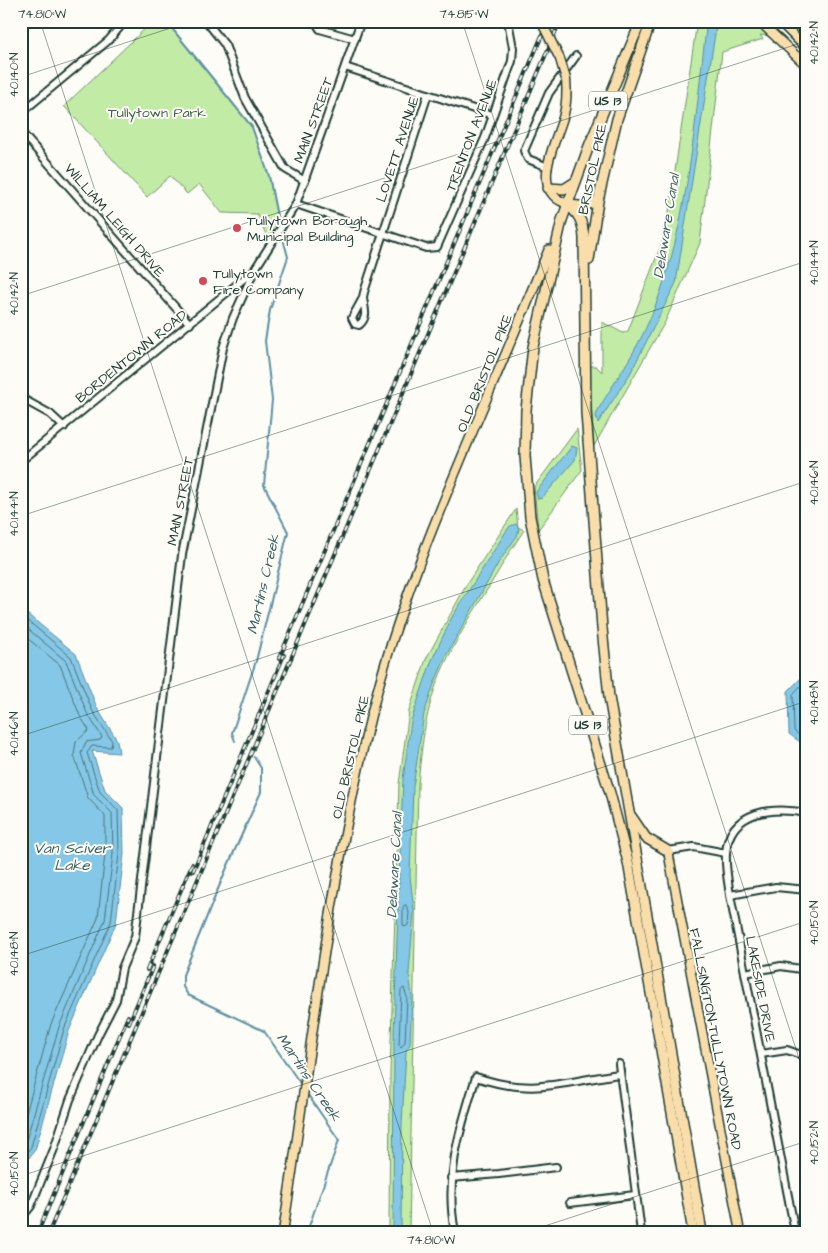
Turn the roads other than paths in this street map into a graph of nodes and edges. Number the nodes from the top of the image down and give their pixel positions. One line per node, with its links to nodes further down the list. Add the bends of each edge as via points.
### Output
1 (125, 21): 17 (street, via 109,40)
2 (206, 21): 22 (street, via 225,45 245,98 280,160 289,172)
3 (315, 21): 11 (street, via 320,29)
4 (361, 21): 11 (street, MAIN STREET)
5 (508, 21): 18 (street, TRENTON AVENUE, via 512,62)
6 (541, 21): 20 (main road, bridge, via 566,79 566,105)
7 (641, 21): 21 (highway, BRISTOL PIKE / US 13)
8 (651, 21): 24 (highway, BRISTOL PIKE / US 13, via 622,99)
9 (759, 21): 14 (main road)
10 (779, 21): 12 (main road)
11 (354, 39): 15 (street, MAIN STREET)
12 (807, 49)
13 (576, 56): 20 (street, via 549,93 524,151 528,159)
14 (807, 66)
15 (345, 67): 16 (street); 22 (street, MAIN STREET)
16 (428, 94): 18 (street); 28 (street, LOVETT AVENUE)
17 (21, 113)
18 (492, 115): 28 (street, TRENTON AVENUE, via 437,247 431,249)
19 (21, 132): 33 (street, WILLIAM LEIGH DRIVE)
20 (548, 167): 23 (main road)
21 (576, 179): 23 (highway, via 564,189); 26 (highway, BRISTOL PIKE / US 13)
22 (305, 181): 25 (street, MAIN STREET)
23 (548, 188): 26 (main road, via 553,196)
24 (598, 201): 26 (main road, via 583,206); 31 (highway, BRISTOL PIKE / US 13)
25 (296, 204): 28 (street); 29 (street, MAIN STREET)
26 (566, 204): 27 (highway, US 13); 31 (highway, via 578,214 583,227)
27 (562, 220): 32 (highway); 57 (highway, US 13, via 540,311 527,388 525,456 530,517 548,600 605,776 626,853)
28 (383, 234): 30 (street, LOVETT AVENUE)
29 (255, 269): 33 (street, BORDENTOWN ROAD); 53 (street, MAIN STREET, via 225,342 182,554 135,937 122,968 116,1000 70,1100 31,1206)
30 (363, 298)
31 (586, 298): 37 (highway, US 13, via 584,392 602,628 612,720)
32 (524, 310): 54 (main road, OLD BRISTOL PIKE, via 409,594 381,679 335,896)
33 (190, 324): 35 (street, BORDENTOWN ROAD)
34 (21, 398): 35 (street, via 50,414)
35 (64, 427): 36 (street, BORDENTOWN ROAD)
36 (21, 461)
37 (627, 805): 39 (highway, via 642,834); 58 (highway, US 13)
38 (807, 813): 40 (street, LAKESIDE DRIVE, via 774,809 756,813 734,830)
39 (668, 851): 40 (street, via 694,847); 59 (main road, FALLSINGTON-TULLYTOWN ROAD)
40 (726, 853): 42 (street, LAKESIDE DRIVE)
41 (807, 890): 42 (street, via 776,887)
42 (730, 895): 44 (street, LAKESIDE DRIVE)
43 (807, 970): 44 (street, via 781,966)
44 (745, 973): 45 (street, LAKESIDE DRIVE)
45 (761, 1054): 46 (street, via 786,1050); 60 (street, LAKESIDE DRIVE)
46 (807, 1057)
47 (619, 1064): 48 (street)
48 (620, 1074): 50 (street, via 541,1088 517,1087 476,1077); 51 (street)
49 (556, 1167): 50 (street)
50 (451, 1178): 55 (street, via 450,1201)
51 (635, 1195): 52 (street); 56 (street)
52 (570, 1203)
53 (21, 1218)
54 (283, 1232)
55 (455, 1232)
56 (641, 1232)
57 (693, 1232)
58 (702, 1232)
59 (740, 1232)
60 (795, 1232)

